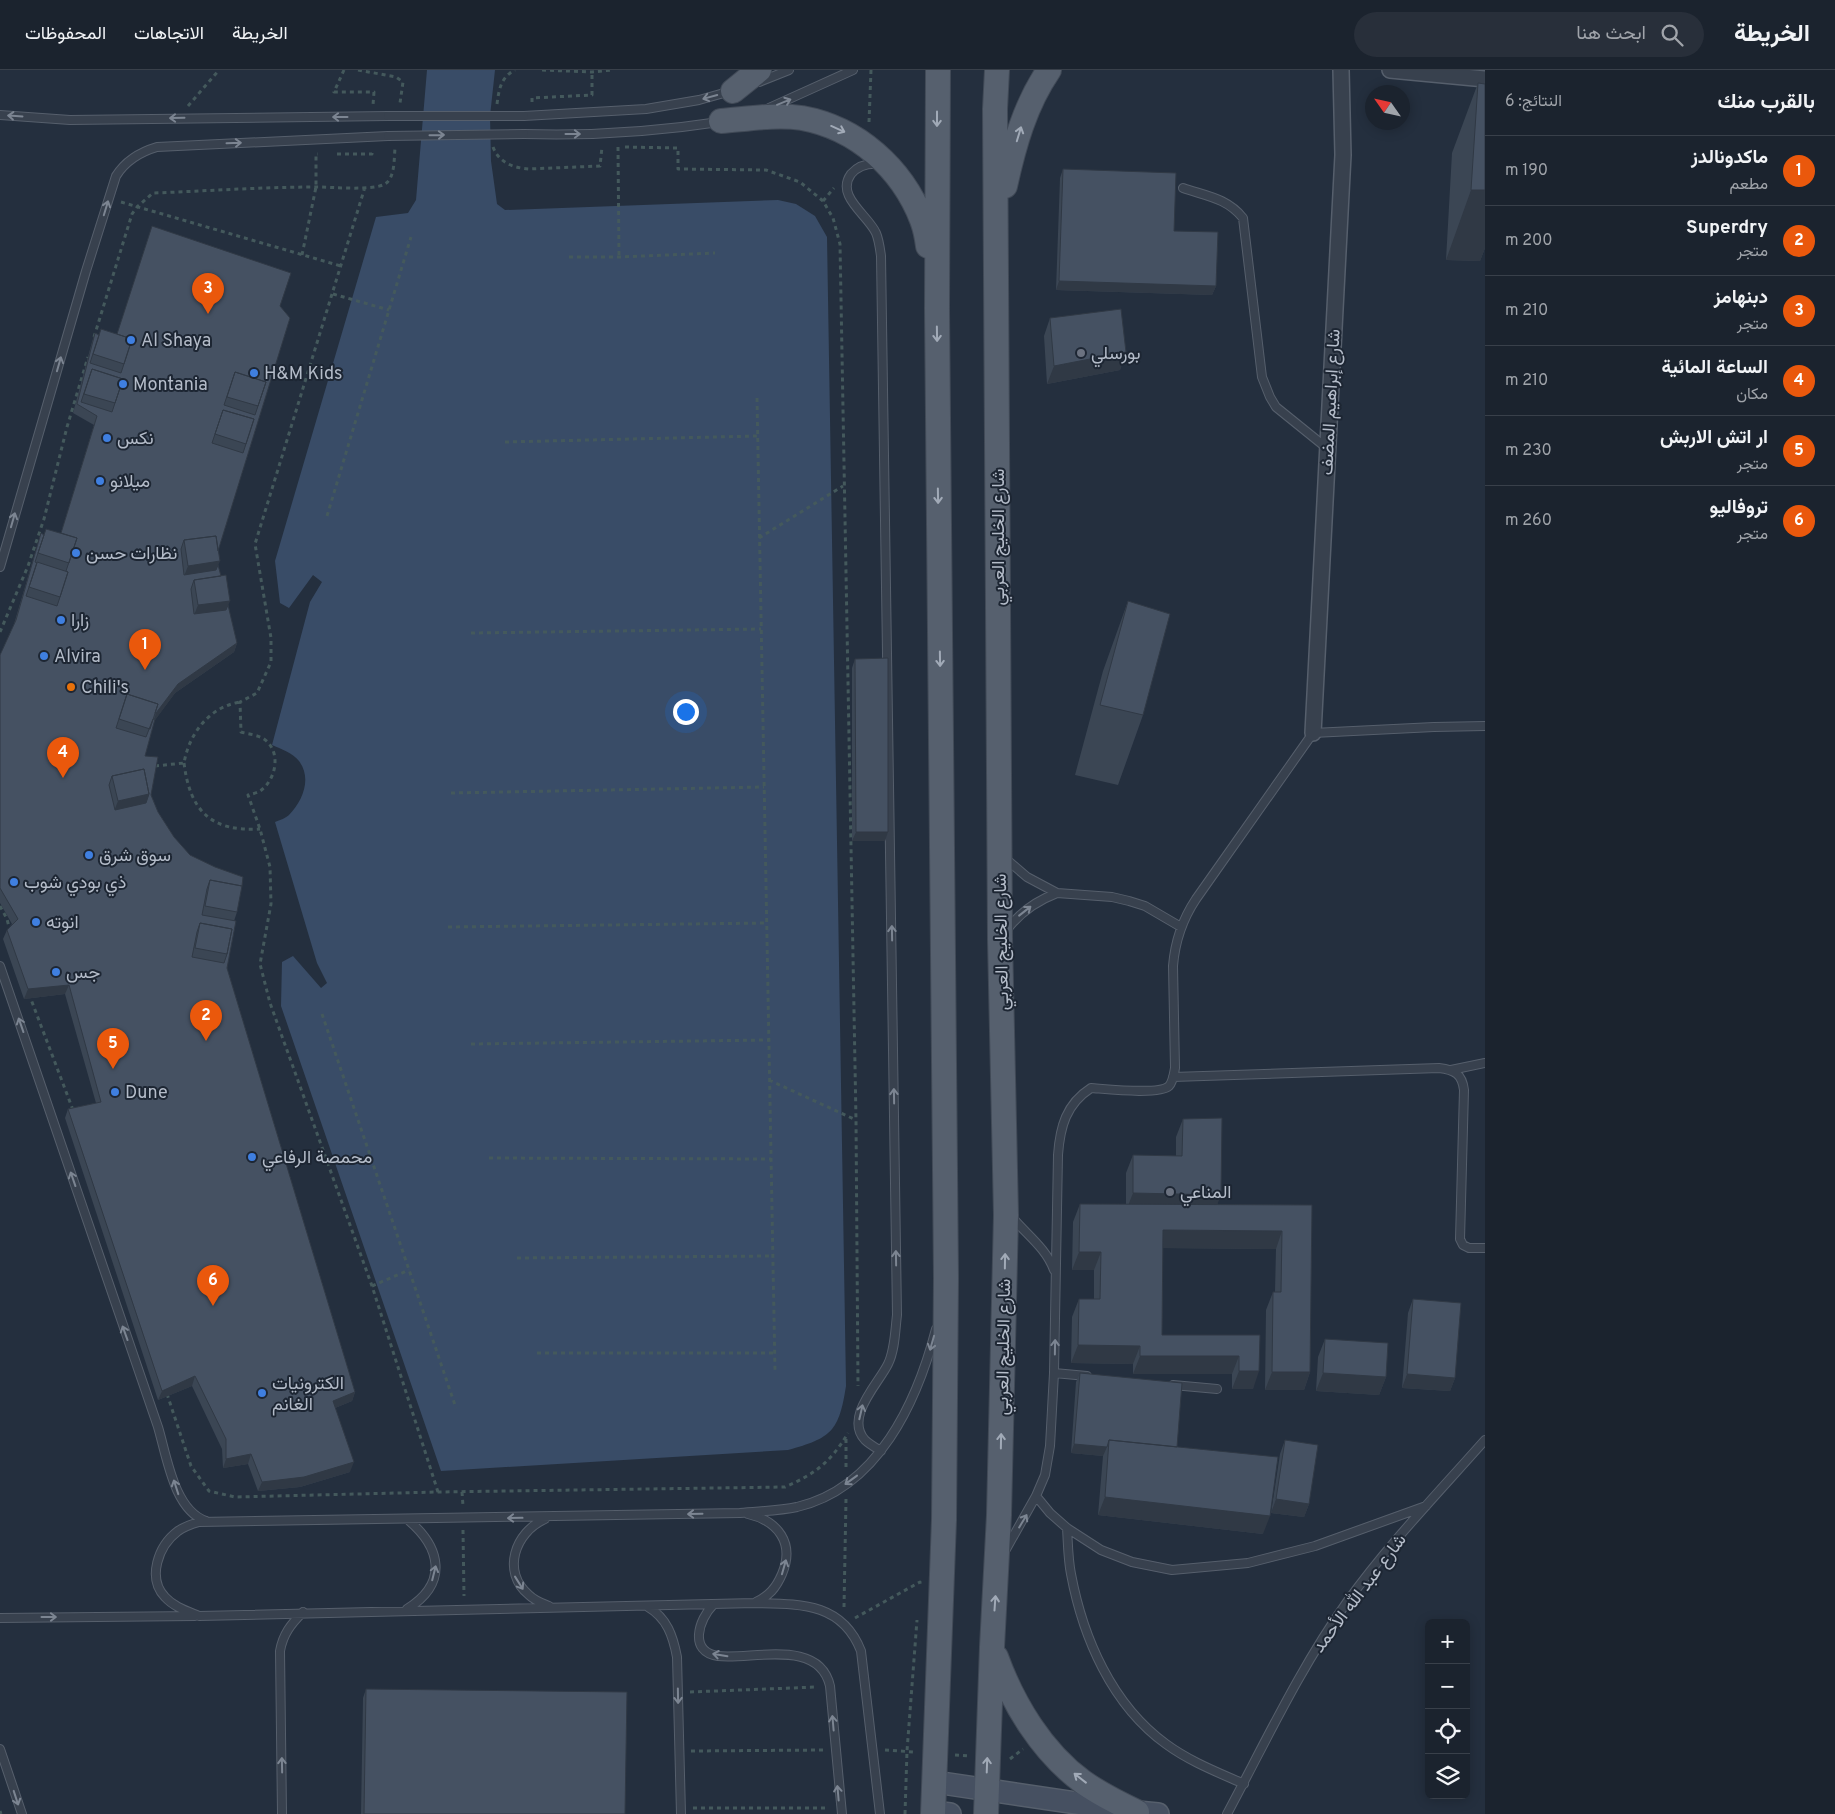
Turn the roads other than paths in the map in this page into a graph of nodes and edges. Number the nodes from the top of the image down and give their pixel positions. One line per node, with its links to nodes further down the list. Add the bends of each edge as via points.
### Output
1 (759, 70): 11 (main road)
2 (789, 70): 11 (lane)
3 (854, 70): 13 (lane, one-way to 3, via 769,108)
4 (938, 70): 17 (main road, one-way to 17)
5 (997, 70): 16 (main road, شارع الخليج العربي)
6 (1050, 70): 16 (main road, one-way to 6, via 1019,130 1029,103)
7 (1342, 70): 18 (street, شارع إبراهيم المضف, via 1343,155)
8 (1390, 70): 9 (street)
9 (1407, 71): 10 (street)
10 (1485, 79)
11 (733, 91): 12 (lane, one-way to 12, bridge, via 646,109 524,116 70,120)
12 (0, 114)
13 (721, 121): 14 (main road, one-way to 14, via 780,117 818,122 852,136); 19 (lane, one-way to 13, bridge, via 116,176 136,155 157,146 388,136 622,133)
14 (887, 165): 17 (main road, via 901,180 923,221); 39 (lane, one-way to 14, via 865,1440 859,1420 866,1396 889,1363 897,1315 882,256 876,233 850,199 846,187 858,168 870,164)
15 (1183, 188): 18 (lane, via 1226,202 1243,218 1262,377 1276,407)
16 (996, 232): 22 (main road, شارع الخليج العربي)
17 (937, 308): 33 (main road, one-way to 33)
18 (1328, 449): 21 (street, شارع إبراهيم المضف)
19 (0, 567)
20 (1485, 726): 21 (lane)
21 (1313, 733): 24 (lane, via 1196,898)
22 (1000, 849): 23 (lane, via 1020,872); 25 (main road, شارع الخليج العربي)
23 (1057, 893): 24 (lane, via 1129,901 1145,906); 25 (lane, one-way to 23, via 1026,910)
24 (1181, 927): 29 (lane, via 1173,966)
25 (1000, 939): 30 (main road, شارع الخليج العربي)
26 (0, 966): 45 (lane, one-way to 26, via 192,1514 178,1494)
27 (1485, 1063): 28 (lane)
28 (1451, 1070): 29 (lane); 31 (lane, via 1462,1080 1464,1090 1460,1239 1469,1248)
29 (1174, 1077): 32 (lane, via 1170,1086 1160,1091 1091,1088 1068,1111 1060,1134 1058,1155)
30 (1006, 1209): 32 (lane, via 1041,1247); 47 (main road, شارع الخليج العربي, one-way to 30)
31 (1485, 1248)
32 (1056, 1274): 34 (lane, one-way to 32)
33 (946, 1278): 39 (lane, one-way to 39, via 924,1370 902,1418); 58 (main road, via 944,1520)
34 (1054, 1373): 35 (lane); 40 (lane, via 1050,1446 1045,1475)
35 (1093, 1377)
36 (1160, 1383): 37 (lane)
37 (1217, 1389)
38 (1485, 1440): 41 (lane, شارع عبد الله الأحمد)
39 (880, 1451): 42 (lane, one-way to 42, via 846,1484 820,1499 798,1507)
40 (1036, 1496): 46 (lane); 47 (lane, one-way to 40)
41 (1428, 1505): 46 (lane, via 1315,1546 1248,1563 1172,1570 1132,1562 1101,1550); 59 (lane, شارع عبد الله الأحمد, via 1367,1576 1332,1625 1309,1661)
42 (740, 1513): 43 (lane, one-way to 43); 48 (lane, one-way to 42, via 766,1598 778,1582 786,1563 786,1548 781,1534 770,1524 759,1517)
43 (549, 1517): 44 (lane, one-way to 44); 51 (lane, one-way to 51, via 525,1533 516,1548 513,1565 517,1581 529,1595)
44 (407, 1519): 45 (lane); 52 (lane, one-way to 44, via 427,1592 436,1566 429,1541)
45 (208, 1521): 54 (lane, via 192,1524 171,1538 160,1553 156,1570 158,1586 166,1598)
46 (1067, 1528): 59 (lane, via 1071,1573 1083,1620 1094,1651 1123,1701 1146,1728 1188,1759)
47 (998, 1563): 56 (main road, شارع الخليج العربي, one-way to 47)
48 (754, 1603): 49 (lane); 67 (lane, via 806,1605 826,1612 844,1624 857,1641 861,1651)
49 (713, 1605): 50 (lane); 62 (lane, one-way to 49, via 830,1686 826,1675 817,1665 802,1657 720,1656 705,1650 699,1640 699,1630 702,1618)
50 (646, 1606): 51 (lane); 61 (lane, one-way to 61, via 665,1621 677,1656)
51 (554, 1608): 52 (lane)
52 (406, 1610): 53 (lane)
53 (303, 1612): 54 (lane); 66 (lane, one-way to 53, via 280,1651 284,1635)
54 (199, 1616): 55 (lane, one-way to 54)
55 (0, 1618)
56 (992, 1646): 60 (main road, شارع الخليج العربي, one-way to 56); 64 (main road, one-way to 56, via 1102,1794 1067,1768 1044,1743 1006,1685)
57 (0, 1749): 65 (lane, one-way to 65)
58 (935, 1782): 60 (main road); 63 (main road)
59 (1244, 1784): 69 (lane, شارع عبد الله الأحمد)
60 (986, 1790): 64 (main road); 68 (main road, شارع الخليج العربي)
61 (681, 1811)
62 (841, 1811)
63 (939, 1813)
64 (1147, 1813)
65 (22, 1814)
66 (282, 1814)
67 (880, 1814)
68 (986, 1814)
69 (1228, 1814)

